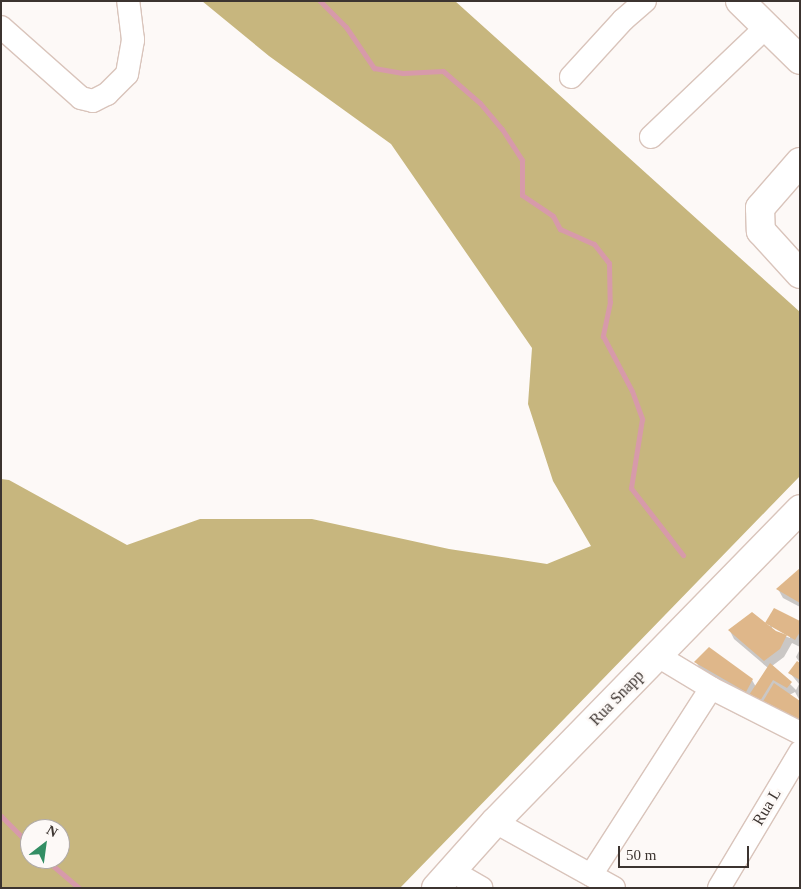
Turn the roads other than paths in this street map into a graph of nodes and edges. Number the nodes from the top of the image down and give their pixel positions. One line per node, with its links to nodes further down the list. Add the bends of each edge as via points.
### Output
1 (128, 1): 4 (street, via 133,40 127,74 107,94 93,101 81,98)
2 (645, 1): 7 (street, via 623,20)
3 (740, 1): 5 (main road)
4 (1, 27)
5 (765, 28): 6 (main road); 8 (street)
6 (800, 60)
7 (571, 77)
8 (651, 137)
9 (800, 162): 10 (main road, via 760,208 761,231)
10 (800, 274)
11 (800, 509): 12 (main road, Rua Snapp)
12 (658, 656): 13 (street); 16 (main road, Rua Snapp)
13 (711, 688): 14 (street); 17 (street)
14 (800, 734)
15 (800, 752): 21 (street, Rua L)
16 (495, 822): 17 (street); 18 (main road, Rua Snapp)
17 (591, 875): 20 (street)
18 (444, 879): 19 (street)
19 (481, 888)
20 (614, 888)
21 (719, 888)

